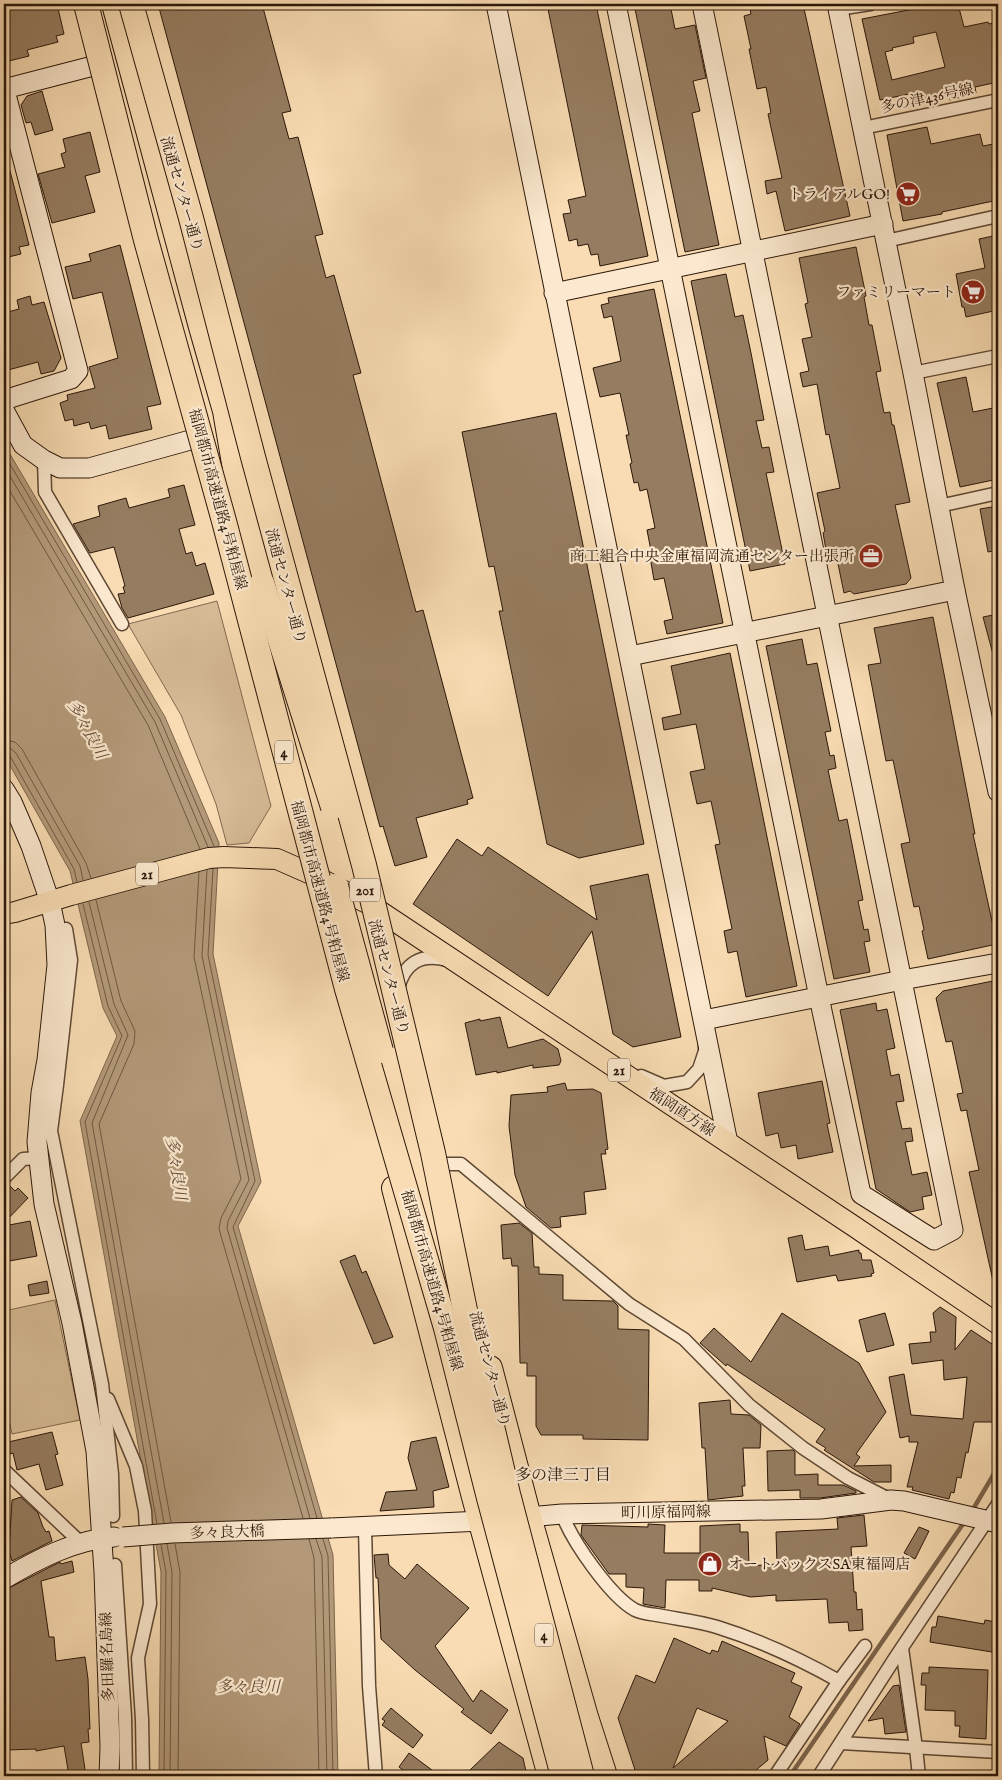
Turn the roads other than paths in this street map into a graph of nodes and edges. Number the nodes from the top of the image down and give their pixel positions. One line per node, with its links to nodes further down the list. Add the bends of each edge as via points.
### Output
1 (78, 4): 9 (highway)
2 (86, 4): 51 (highway, 福岡都市高速道路4号粕屋線 / 4, bridge, via 347,989)
3 (496, 4): 17 (street)
4 (616, 4): 16 (street)
5 (702, 4): 15 (street)
6 (870, 4): 8 (street)
7 (122, 6): 37 (highway, 流通センター通り / 201, via 191,223); 80 (highway, 福岡都市高速道路4号粕屋線 / 4, bridge, via 201,327 225,410 242,504 262,582 358,887 390,971 508,1494)
8 (838, 6): 12 (street)
9 (93, 66): 10 (street); 22 (highway)
10 (4, 89): 20 (street, via 78,371 71,379)
11 (998, 100): 12 (street, 多の津436号線)
12 (863, 128): 14 (street)
13 (998, 216): 14 (street)
14 (884, 232): 15 (street); 19 (street)
15 (753, 251): 16 (street); 28 (street)
16 (671, 269): 17 (street); 30 (street)
17 (554, 293): 31 (street)
18 (998, 356): 19 (street)
19 (913, 373): 26 (street)
20 (4, 400)
21 (4, 410): 23 (street, via 22,445)
22 (194, 439): 23 (street, via 89,468 60,468); 24 (highway)
23 (44, 460): 29 (street, via 45,492)
24 (204, 478): 35 (highway); 51 (highway, bridge, via 307,779 388,1074)
25 (998, 493): 26 (street)
26 (939, 506): 27 (street)
27 (955, 590): 28 (street); 32 (street)
28 (827, 616): 30 (street); 42 (street)
29 (122, 624)
30 (745, 632): 31 (street); 43 (street)
31 (630, 656): 44 (street)
32 (992, 730): 34 (street)
33 (4, 789): 36 (street, 多田羅名島線, via 31,846)
34 (998, 792)
35 (311, 874): 36 (main road, 福岡直方線 / 21, via 277,859 209,858); 37 (main road, 福岡直方線 / 21); 60 (highway, via 358,1042)
36 (50, 902): 38 (main road, 21); 48 (street, 多田羅名島線, via 57,965 41,1093)
37 (368, 904): 40 (main road, 福岡直方線 / 21); 45 (highway, 流通センター通り / 201)
38 (4, 914)
39 (66, 929): 53 (street, via 71,960 51,1131)
40 (457, 962): 45 (street, via 434,956 412,962 401,977 398,990); 46 (main road, 福岡直方線 / 21)
41 (998, 963): 42 (street)
42 (902, 980): 43 (street); 43 (street, via 953,1230 934,1240 861,1194)
43 (819, 996): 44 (street)
44 (704, 1020): 46 (street, via 705,1051 699,1068 686,1082 664,1086); 47 (street)
45 (407, 1041): 49 (highway, 流通センター通り / 201)
46 (608, 1063): 47 (main road, 福岡直方線 / 21)
47 (728, 1143): 52 (main road, 福岡直方線 / 21)
48 (38, 1158): 50 (street, via 23,1158); 64 (street, 多田羅名島線, via 44,1204 72,1323 96,1451)
49 (437, 1164): 55 (street, via 461,1164 629,1304 684,1339 749,1405 803,1448 848,1478); 59 (highway, 流通センター通り / 201)
50 (4, 1178)
51 (411, 1205): 79 (highway, 福岡都市高速道路4号粕屋線 / 4, bridge)
52 (998, 1324)
53 (102, 1384): 58 (street); 76 (street, via 136,1466 144,1511 150,1604 138,1658)
54 (4, 1470): 65 (street)
55 (891, 1500): 57 (street, 町川原福岡線, via 821,1509); 61 (street, 町川原福岡線)
56 (998, 1504): 61 (street)
57 (562, 1514): 59 (street, 町川原福岡線); 70 (street, via 568,1530 598,1574 636,1611 716,1627 809,1664)
58 (113, 1516)
59 (529, 1517): 60 (street, 町川原福岡線); 81 (highway, 流通センター通り / 201)
60 (482, 1521): 63 (street, 町川原福岡線); 78 (highway)
61 (989, 1521): 69 (street)
62 (330, 1528): 63 (street, 町川原福岡線); 64 (street, 多々良大橋, bridge)
63 (365, 1528): 77 (street, via 369,1686)
64 (101, 1538): 65 (street); 74 (street, 多田羅名島線)
65 (82, 1543): 67 (street, via 40,1558)
66 (114, 1566): 75 (street)
67 (4, 1579)
68 (865, 1646): 70 (street)
69 (902, 1648): 71 (street); 72 (street)
70 (839, 1681): 82 (street)
71 (841, 1743): 72 (street); 83 (street)
72 (916, 1748): 73 (street); 84 (street)
73 (998, 1752)
74 (109, 1776)
75 (126, 1776)
76 (142, 1776)
77 (376, 1776)
78 (550, 1776)
79 (563, 1776)
80 (582, 1776)
81 (605, 1776)
82 (775, 1776)
83 (819, 1776)
84 (919, 1776)

